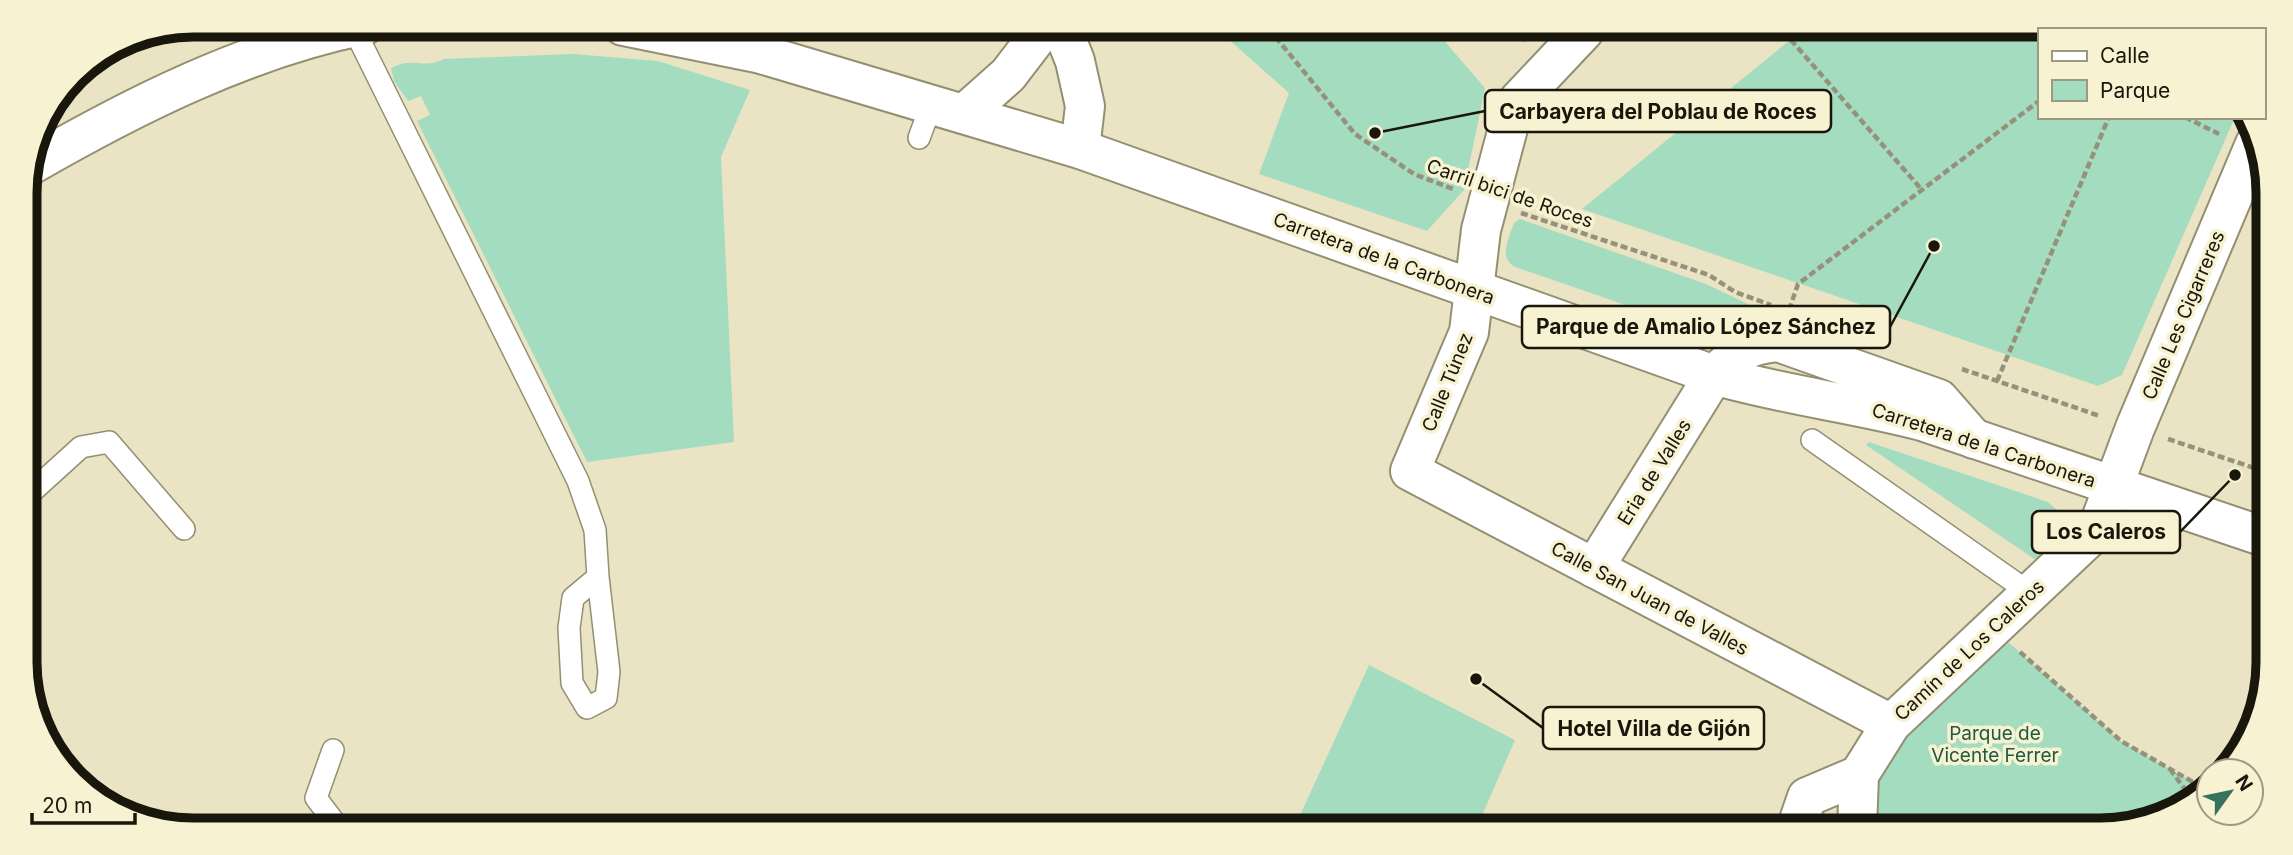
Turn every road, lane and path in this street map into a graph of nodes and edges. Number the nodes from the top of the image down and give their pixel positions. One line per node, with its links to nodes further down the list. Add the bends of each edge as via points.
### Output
1 (322, 37): 12 (street, via 244,60)
2 (364, 37): 30 (lane, via 578,481 596,530)
3 (677, 37): 10 (street, Carretera de la Carbonera, via 761,54)
4 (1037, 37): 10 (street, via 1008,75)
5 (1066, 37): 15 (street, via 1085,106)
6 (1276, 37): 19 (path, Carril bici de Roces, via 1355,134 1414,174)
7 (1578, 37): 19 (street, Calle Túnez, via 1518,101)
8 (1788, 37): 18 (path)
9 (2038, 102): 18 (path)
10 (948, 108): 14 (lane); 15 (street, Carretera de la Carbonera)
11 (2108, 119): 22 (path)
12 (96, 128): 13 (street); 17 (street)
13 (47, 138)
14 (919, 138)
15 (1080, 149): 20 (street, Carretera de la Carbonera)
16 (2251, 153): 25 (street, Calle Les Cigarreres)
17 (41, 159)
18 (1922, 190): 19 (path, Carril bici de Roces, via 1798,284 1789,311 1735,292 1709,275)
19 (1488, 202): 20 (street, Calle Túnez)
20 (1474, 291): 21 (street, Carretera de la Carbonera); 24 (street, Calle Túnez, via 1469,332)
21 (1714, 375): 25 (street, Carretera de la Carbonera, via 1762,389 1880,410); 29 (street, Eria de Valles)
22 (1997, 381)
23 (1812, 440): 31 (lane)
24 (1410, 471): 29 (street, Calle San Juan de Valles)
25 (2113, 486): 28 (street, Carretera de la Carbonera); 31 (street, Camín de Los Caleros, via 2097,530)
26 (37, 487): 27 (lane, via 81,447 109,442)
27 (184, 528)
28 (2256, 534)
29 (1594, 568): 33 (street, Calle San Juan de Valles)
30 (598, 577): 30 (lane, via 573,598 569,628 572,683 587,708 606,698 609,672)
31 (2031, 593): 32 (street, Camín de Los Caleros)
32 (1992, 628): 33 (street, Camín de Los Caleros); 35 (path, via 2121,741)
33 (1891, 724): 36 (street, Camín de Los Caleros)
34 (333, 750): 39 (lane, via 316,798)
35 (2169, 768): 37 (path); 38 (path)
36 (1859, 775): 40 (street, via 1807,797); 41 (street, Camín de Los Caleros)
37 (2195, 783)
38 (2186, 792)
39 (332, 818)
40 (1800, 818)
41 (1857, 818)

